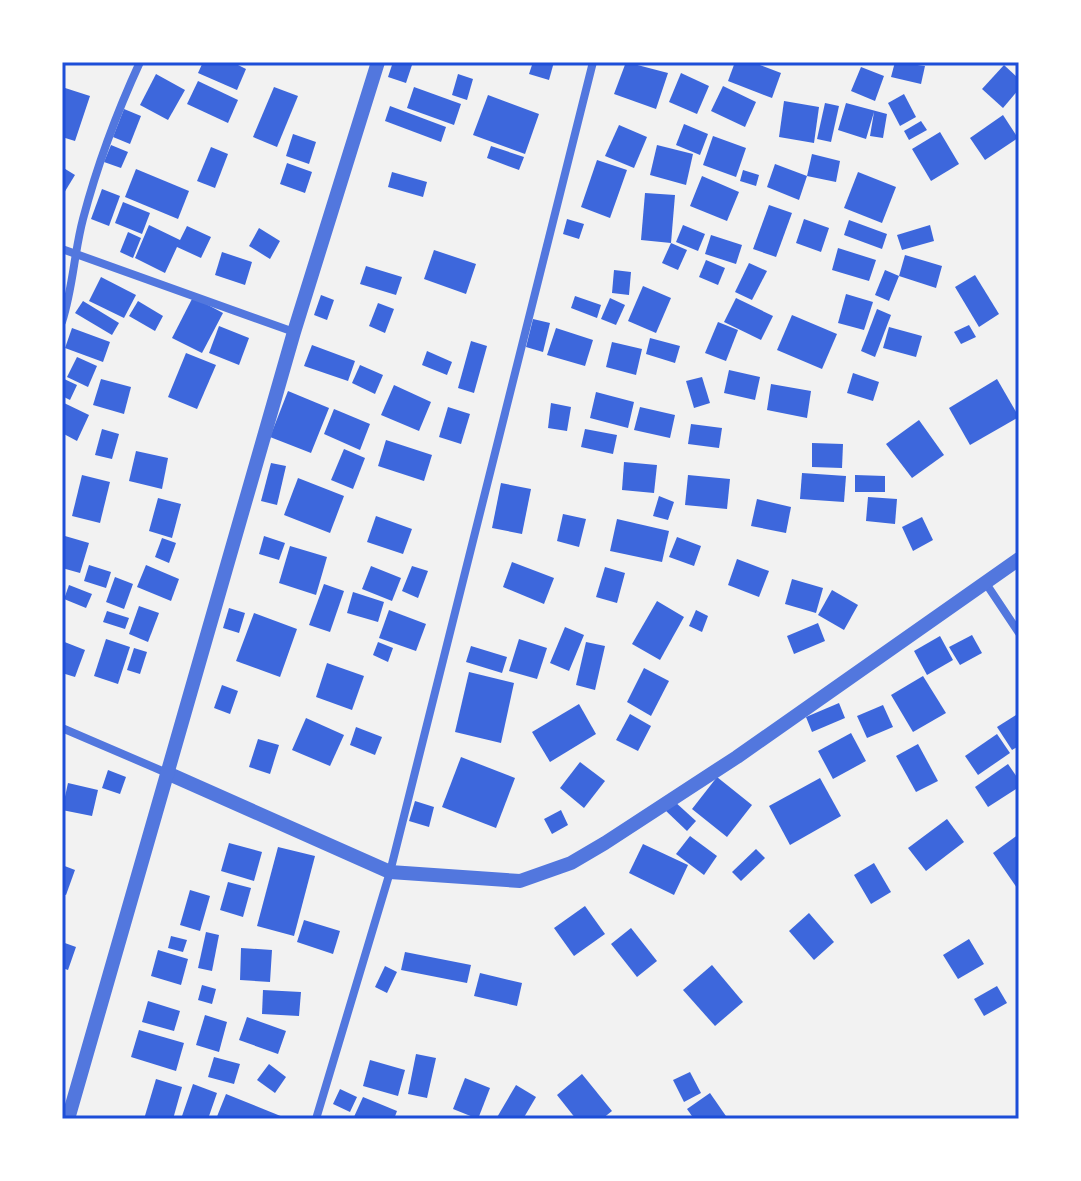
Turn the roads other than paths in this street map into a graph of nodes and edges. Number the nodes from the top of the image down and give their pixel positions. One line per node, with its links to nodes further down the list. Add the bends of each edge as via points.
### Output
1 (140, 62): 5 (street, via 112,131)
2 (378, 62): 7 (street)
3 (593, 62): 13 (street)
4 (62, 249): 5 (street)
5 (77, 254): 6 (street); 7 (street)
6 (62, 322)
7 (294, 332): 12 (street)
8 (1019, 559): 9 (street)
9 (985, 582): 10 (street); 13 (street, via 737,757 571,863 520,881)
10 (1019, 633)
11 (62, 728): 12 (street)
12 (167, 773): 13 (street); 14 (street)
13 (390, 872): 15 (street)
14 (68, 1119)
15 (316, 1119)

